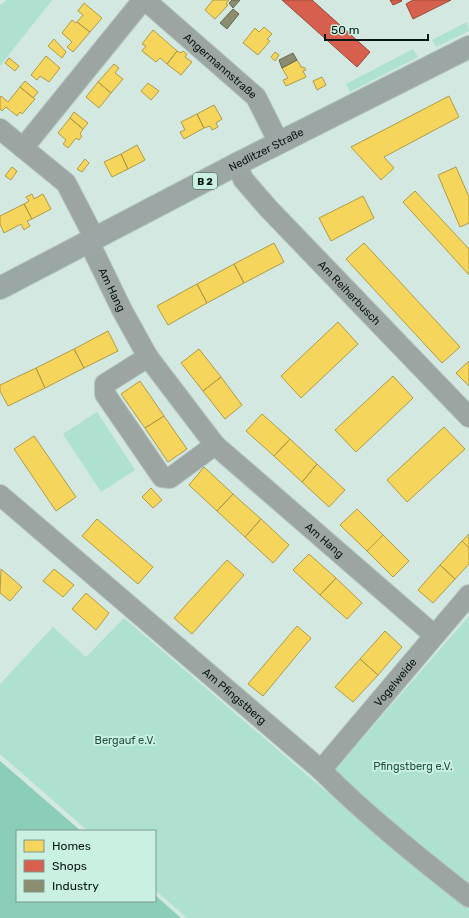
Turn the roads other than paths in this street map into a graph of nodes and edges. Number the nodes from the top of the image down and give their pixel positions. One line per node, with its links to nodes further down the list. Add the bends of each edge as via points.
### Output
1 (144, 0): 4 (street, Angermannstraße, via 256,97); 5 (street, Angermannstraße)
2 (469, 47): 4 (main road, Nedlitzer Straße / B 2)
3 (0, 128): 5 (street)
4 (279, 144): 6 (main road, Nedlitzer Straße / B 2)
5 (23, 148): 7 (street, via 66,183)
6 (237, 164): 7 (main road, Nedlitzer Straße / B 2); 10 (street, Am Reiherbusch, via 243,179 268,208)
7 (92, 240): 8 (main road, Nedlitzer Straße / B 2); 9 (street, Am Hang, via 122,310)
8 (0, 288)
9 (148, 357): 11 (street, Am Hang); 11 (street, via 105,384 105,394 162,477 170,478)
10 (469, 417)
11 (215, 445): 14 (street, Am Hang)
12 (0, 495): 15 (street, Am Pfingstberg)
13 (469, 595): 14 (street, Vogelweide)
14 (434, 635): 15 (street, Vogelweide)
15 (321, 770): 16 (street, Am Pfingstberg, via 412,852)
16 (469, 898)

